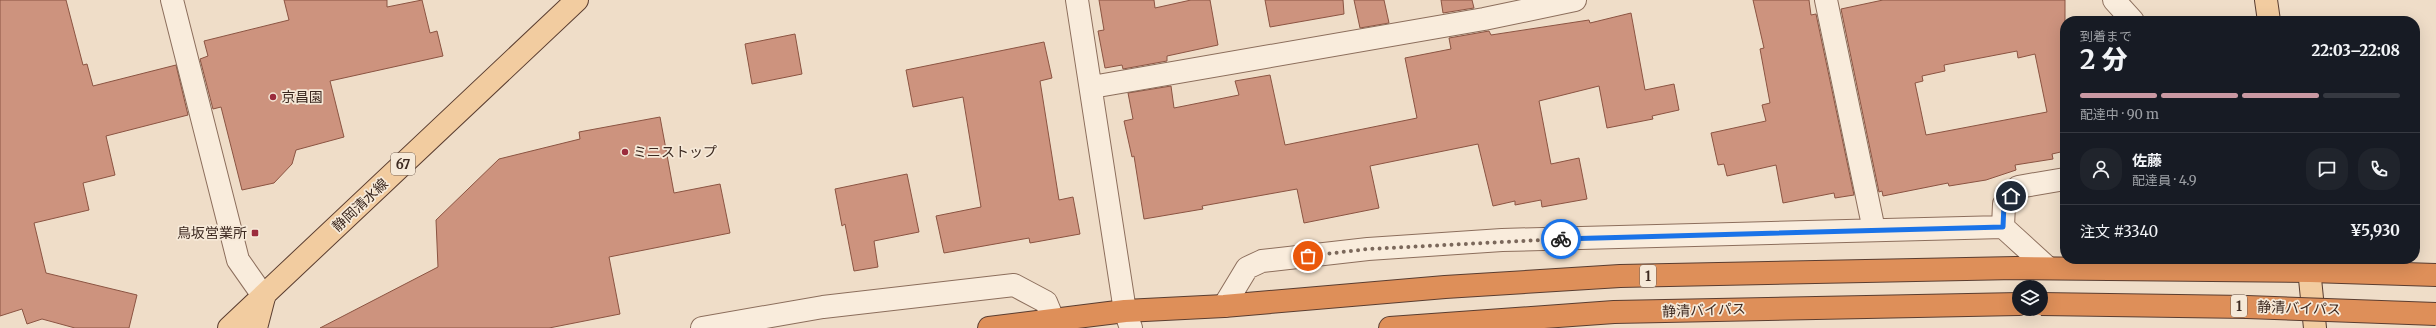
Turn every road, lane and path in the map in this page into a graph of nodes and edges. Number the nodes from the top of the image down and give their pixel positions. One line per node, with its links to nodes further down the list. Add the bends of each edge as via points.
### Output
1 (172, 0): 17 (street, via 238,260)
2 (577, 0): 17 (main road, 静岡清水線 / 67)
3 (1077, 0): 10 (street)
4 (1575, 0): 10 (street, via 1484,20)
5 (1826, 0): 13 (street)
6 (2114, 0): 8 (street)
7 (2266, 0): 9 (main road)
8 (2128, 16)
9 (2268, 16)
10 (1092, 87): 23 (street)
11 (2060, 180): 12 (street, via 2018,187 2004,204)
12 (2003, 227): 13 (street); 15 (street)
13 (1874, 230): 20 (street, via 1502,240 1368,249 1262,261 1247,268)
14 (2308, 265): 15 (highway, 1); 16 (highway, 1); 29 (main road)
15 (2048, 268): 20 (highway, 1, via 1620,276 1445,287)
16 (2436, 275)
17 (264, 297): 24 (main road, 静岡清水線 / 67); 25 (main road)
18 (2012, 304): 28 (highway, 静清バイパス, via 1614,312)
19 (2048, 304): 21 (highway, 静清バイパス / 1, bridge, via 2247,306)
20 (1224, 306): 23 (highway, 1)
21 (2436, 314)
22 (1053, 319): 23 (highway, 1); 26 (street, via 1046,302 1014,285 822,308); 27 (highway, 1)
23 (1128, 319)
24 (229, 328)
25 (256, 328)
26 (702, 328)
27 (989, 328)
28 (1390, 328)
29 (2315, 328)

